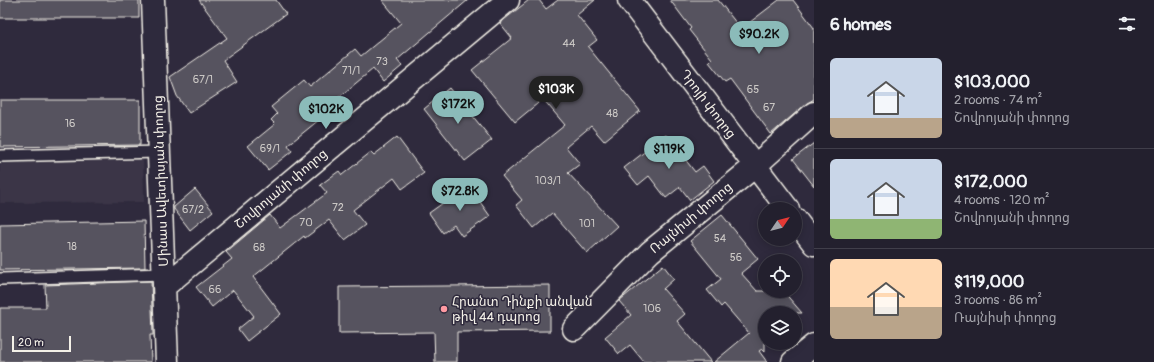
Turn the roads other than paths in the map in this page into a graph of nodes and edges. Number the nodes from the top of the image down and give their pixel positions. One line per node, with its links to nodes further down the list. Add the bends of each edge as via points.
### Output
1 (153, 0): 5 (street, Մինաս Ավետիսյան փողոց)
2 (508, 0): 12 (street, Շովրոյանի փողոց)
3 (629, 0): 7 (street, Դրոյի փողոց)
4 (814, 113): 7 (street, Ռայնիսի փողոց)
5 (159, 152): 6 (lane); 12 (street, Մինաս Ավետիսյան փողոց)
6 (0, 156)
7 (755, 166): 8 (street, Դրոյի փողոց); 13 (street, Ռայնիսի փողոց, via 650,252)
8 (783, 202)
9 (802, 228): 10 (street)
10 (814, 244)
11 (0, 279): 12 (lane)
12 (165, 280): 15 (street, Մինաս Ավետիսյան փողոց)
13 (574, 329)
14 (814, 345): 16 (street)
15 (167, 362)
16 (793, 362)

